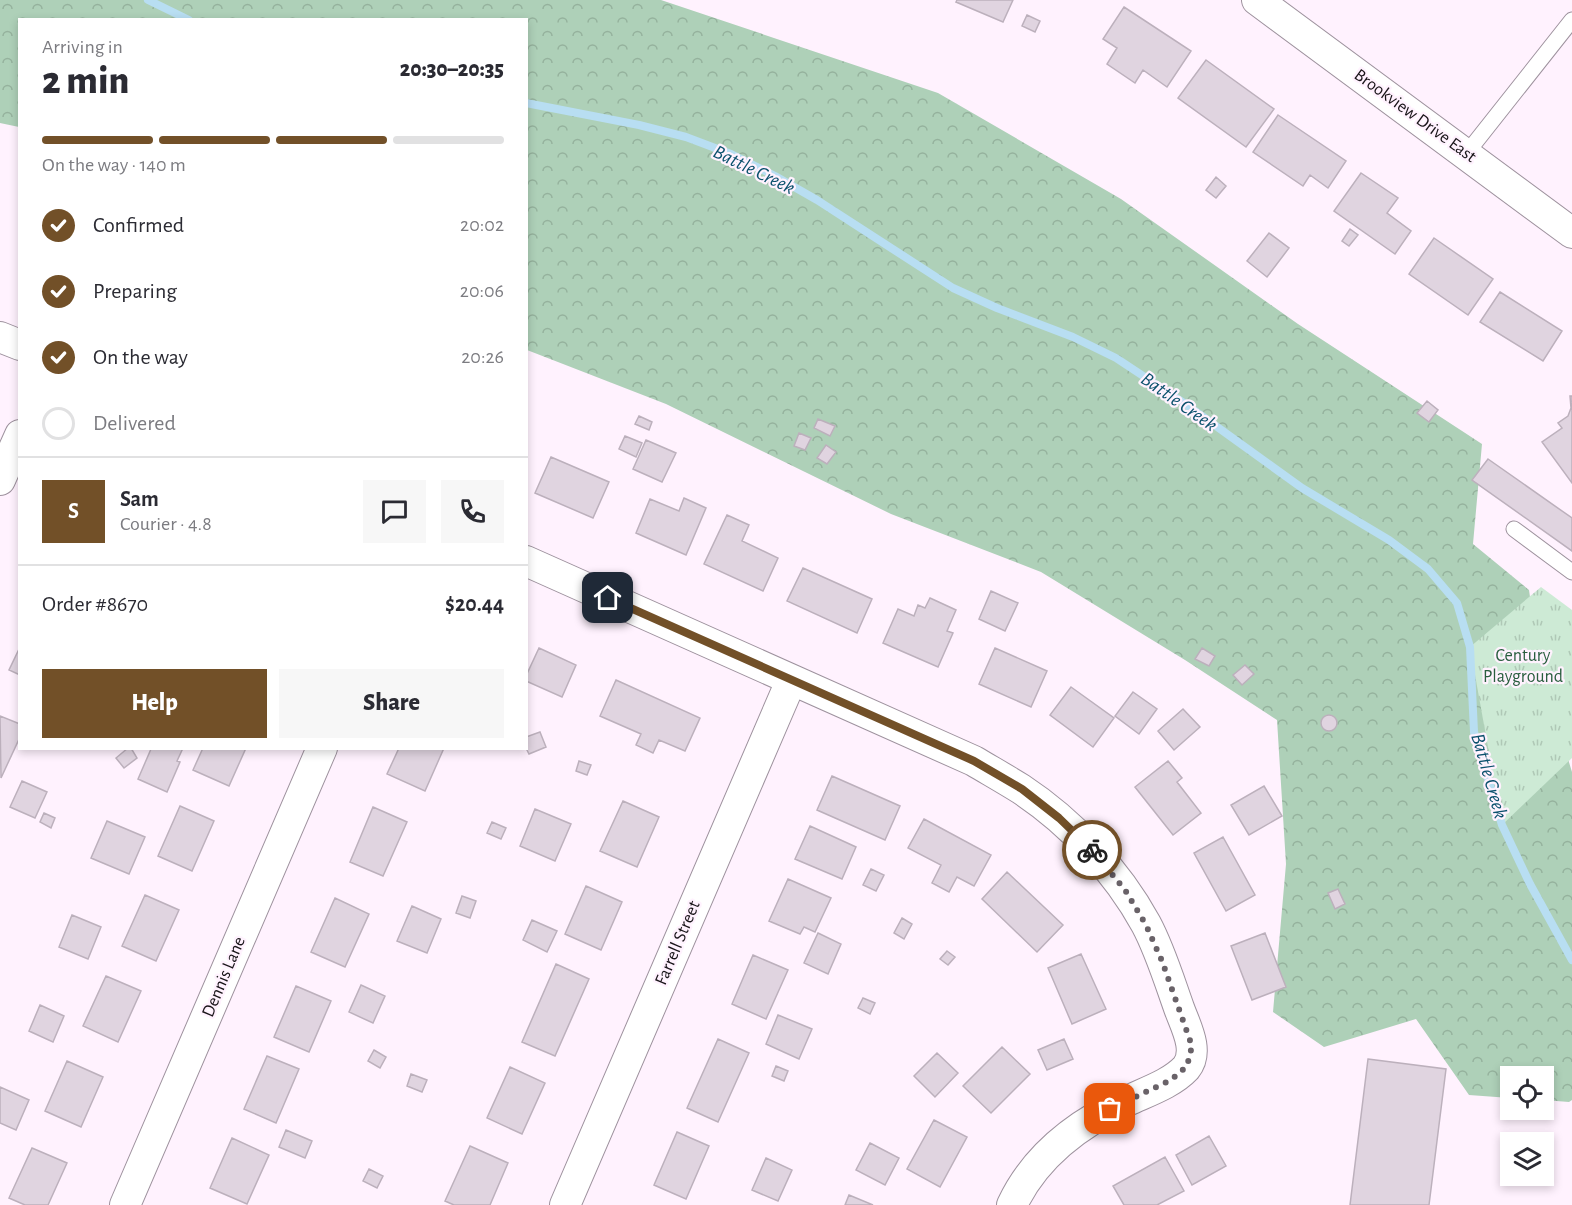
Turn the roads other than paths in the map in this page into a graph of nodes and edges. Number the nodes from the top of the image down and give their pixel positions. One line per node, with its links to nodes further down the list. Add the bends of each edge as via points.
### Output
1 (1257, 0): 3 (street, Brookview Drive East)
2 (1572, 20): 3 (lane)
3 (1466, 154): 4 (street, Brookview Drive East)
4 (1572, 233)
5 (0, 336): 6 (street)
6 (18, 344)
7 (18, 440): 8 (street)
8 (0, 480)
9 (1514, 529): 11 (lane)
10 (528, 562): 12 (street)
11 (1572, 572)
12 (791, 681): 15 (street, Farrell Street); 16 (street, via 974,761 1022,789 1098,856 1125,890 1162,961 1192,1046 1187,1066 1171,1080 1075,1130 1040,1161)
13 (321, 750): 14 (street, Dennis Lane)
14 (125, 1205)
15 (565, 1205)
16 (1012, 1205)

